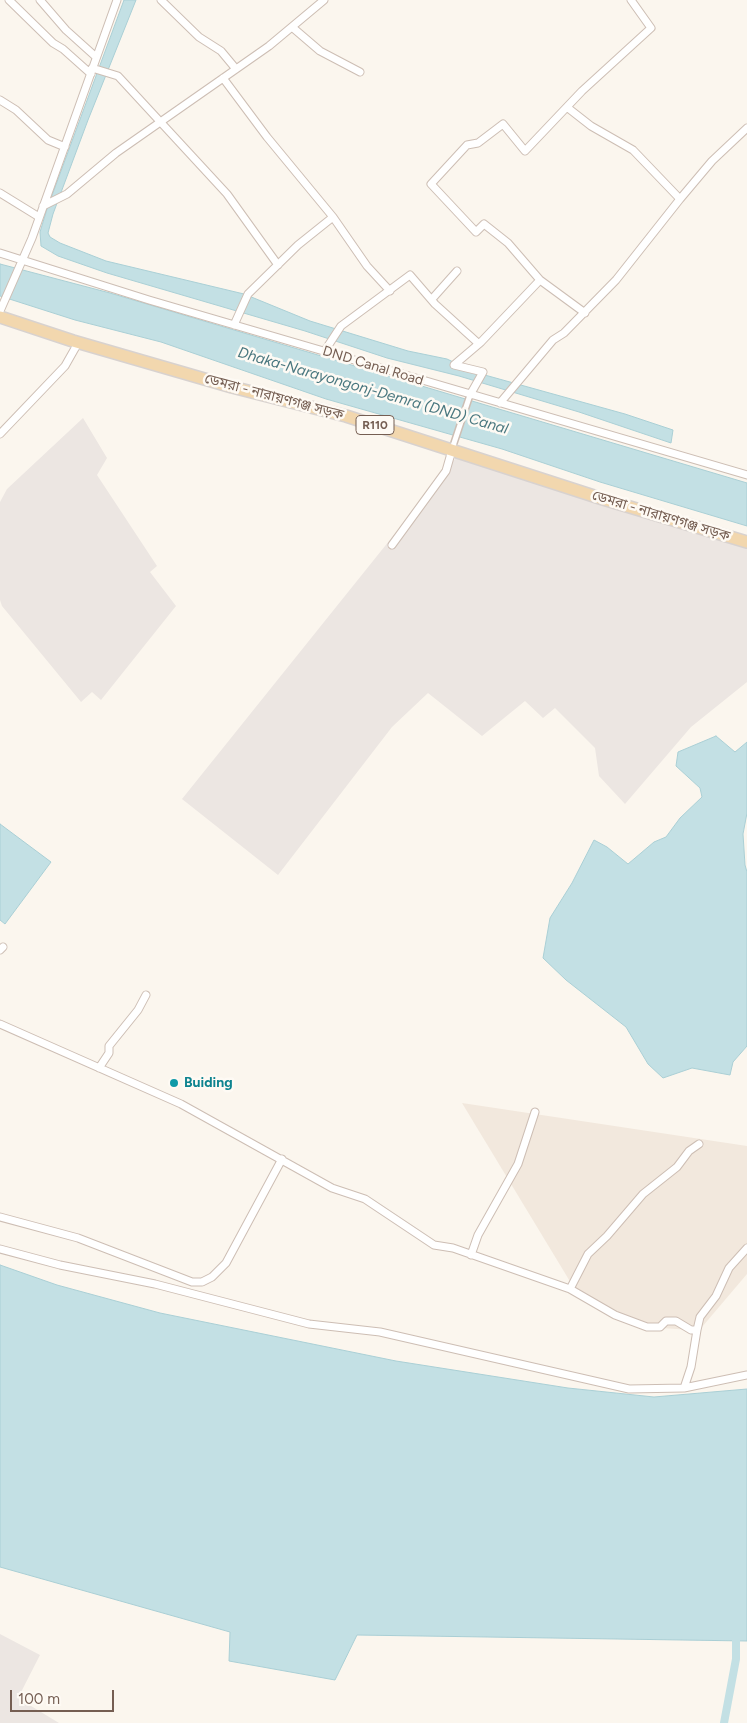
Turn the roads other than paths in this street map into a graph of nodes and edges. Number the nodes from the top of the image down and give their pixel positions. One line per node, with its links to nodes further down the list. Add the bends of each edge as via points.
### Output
1 (9, 0): 10 (street, via 52,43)
2 (40, 0): 8 (street)
3 (117, 0): 8 (street)
4 (162, 0): 9 (street, via 199,37 221,51)
5 (324, 0): 7 (street)
6 (631, 0): 14 (street, via 651,28 582,91)
7 (292, 27): 9 (street); 11 (street, via 320,52)
8 (96, 57): 10 (street)
9 (236, 69): 12 (street)
10 (91, 71): 15 (street, via 118,76); 17 (street)
11 (360, 72)
12 (223, 78): 15 (street); 22 (street)
13 (0, 100): 17 (street, via 16,110 48,140)
14 (568, 108): 19 (street, via 591,126 633,150); 27 (street, via 525,151 503,124 478,143 467,145 431,184 476,232 484,224 508,242)
15 (160, 123): 20 (street, via 116,153 67,194); 25 (street, via 227,194)
16 (747, 128): 19 (street, via 712,161)
17 (65, 146): 20 (street)
18 (0, 193): 21 (street)
19 (680, 199): 31 (street, via 616,280)
20 (43, 206): 21 (street)
21 (40, 217): 24 (street)
22 (333, 217): 25 (street); 28 (street, via 367,266)
23 (0, 253): 24 (street, DND Canal Road)
24 (23, 260): 30 (street); 33 (street, DND Canal Road)
25 (278, 265): 33 (street, via 248,294)
26 (457, 270): 29 (street)
27 (540, 280): 31 (street); 35 (street)
28 (390, 291): 29 (street, via 410,275); 36 (street, via 341,326)
29 (432, 299): 35 (street)
30 (0, 311)
31 (584, 313): 38 (street, via 552,340)
32 (0, 317): 34 (main road, ডেমরা - নারায়ণগঞ্জ সড়ক / R110)
33 (234, 325): 36 (street, DND Canal Road)
34 (78, 343): 39 (street, via 65,366); 40 (main road, ডেমরা - নারায়ণগঞ্জ সড়ক / R110, via 346,416)
35 (479, 344): 37 (street, via 454,365 483,372)
36 (324, 352): 37 (street, DND Canal Road)
37 (470, 395): 38 (street, DND Canal Road); 40 (street)
38 (500, 403): 41 (street, DND Canal Road)
39 (0, 434)
40 (452, 450): 42 (main road, ডেমরা - নারায়ণগঞ্জ সড়ক / R110); 43 (street, via 446,471)
41 (747, 475)
42 (747, 542)
43 (392, 545)
44 (146, 995): 46 (street, via 109,1046)
45 (0, 1024): 46 (street)
46 (99, 1068): 49 (street, via 181,1104)
47 (536, 1112): 53 (street, via 518,1164 478,1235)
48 (699, 1144): 54 (street, via 643,1194 608,1236 588,1254)
49 (282, 1159): 50 (street, via 226,1263 202,1282 192,1282 78,1238); 53 (street, via 332,1188 372,1204 434,1245)
50 (0, 1217)
51 (747, 1248): 55 (street, via 729,1268 716,1296 700,1317)
52 (0, 1249): 57 (street, via 155,1284 309,1324 380,1332 629,1389)
53 (471, 1255): 54 (street)
54 (570, 1289): 55 (street, via 616,1315 647,1327 660,1327 666,1321 676,1321)
55 (697, 1330): 57 (street)
56 (747, 1375): 57 (street)
57 (684, 1388)

